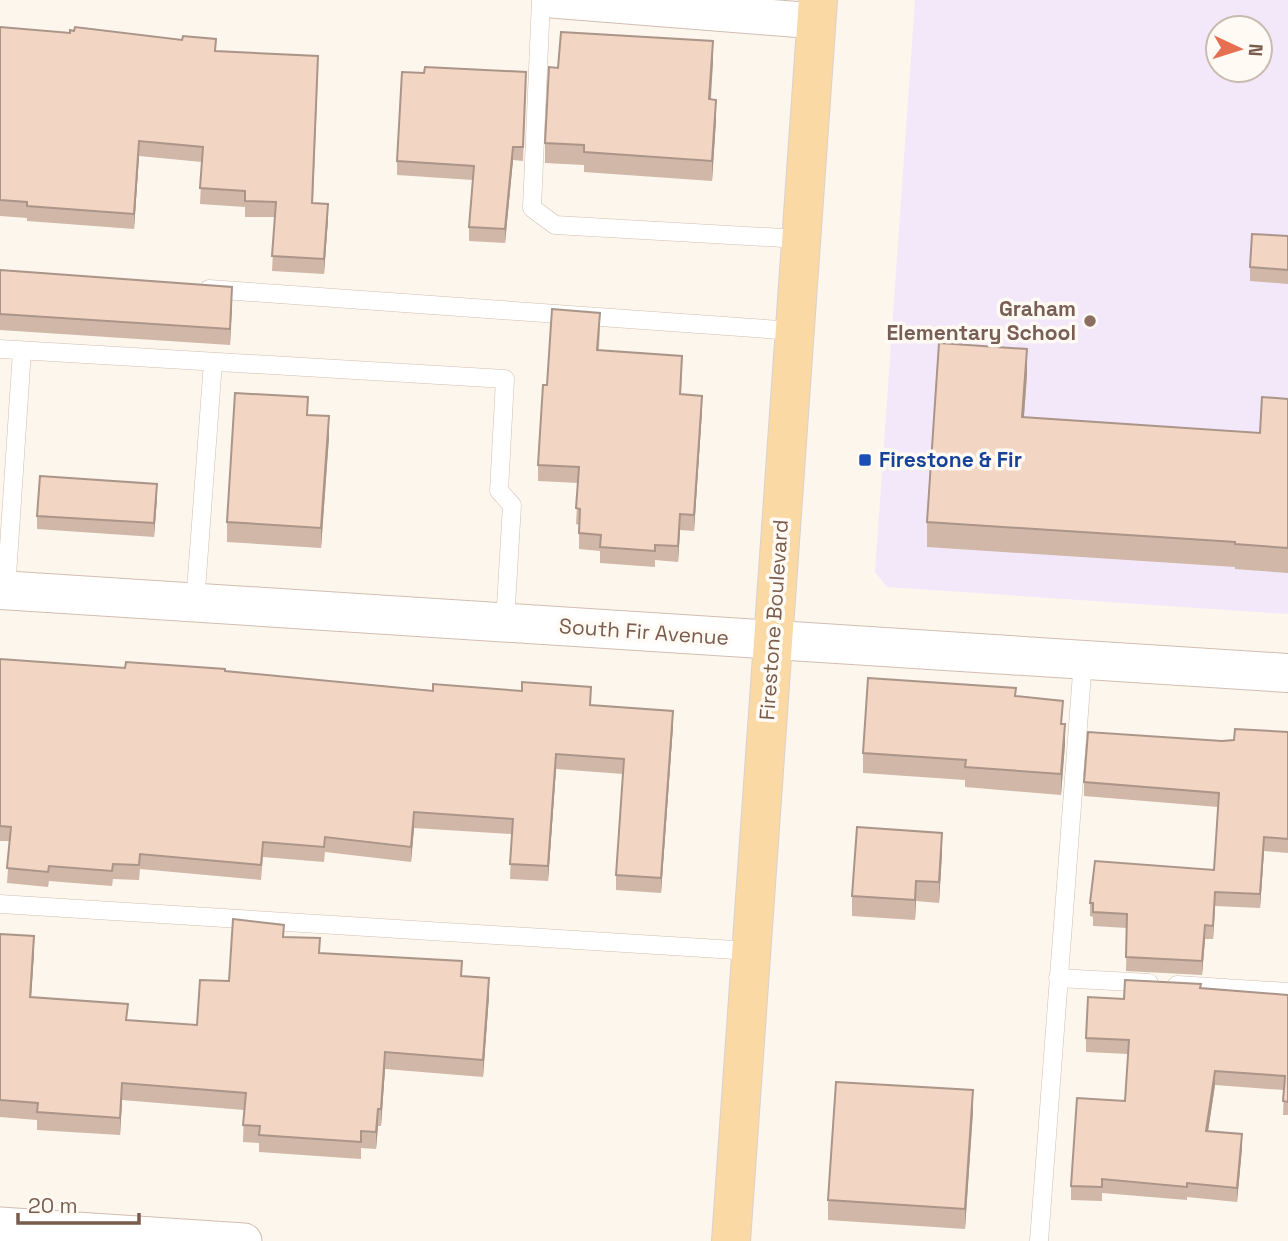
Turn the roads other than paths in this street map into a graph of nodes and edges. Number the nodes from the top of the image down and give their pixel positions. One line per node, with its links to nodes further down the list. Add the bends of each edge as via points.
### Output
1 (541, 0): 4 (lane, via 532,208 555,225)
2 (552, 0): 3 (street)
3 (817, 10): 4 (main road, Firestone Boulevard)
4 (801, 239): 6 (main road, Firestone Boulevard)
5 (193, 288): 6 (lane)
6 (794, 331): 13 (main road, Firestone Boulevard)
7 (0, 349): 8 (lane)
8 (22, 351): 9 (lane); 10 (lane)
9 (213, 362): 11 (lane); 12 (lane, via 505,379 499,491 512,505)
10 (3, 590): 11 (street, South Fir Avenue)
11 (195, 604): 12 (street, South Fir Avenue)
12 (505, 623): 13 (street, South Fir Avenue)
13 (772, 640): 14 (street, South Fir Avenue); 17 (main road, Firestone Boulevard)
14 (1083, 660): 15 (street, South Fir Avenue); 18 (lane)
15 (1288, 673)
16 (0, 904): 17 (lane)
17 (751, 950): 22 (main road, Firestone Boulevard)
18 (1058, 978): 19 (lane); 23 (lane)
19 (1288, 992)
20 (0, 1225): 21 (street)
21 (244, 1241)
22 (731, 1241)
23 (1039, 1241)

